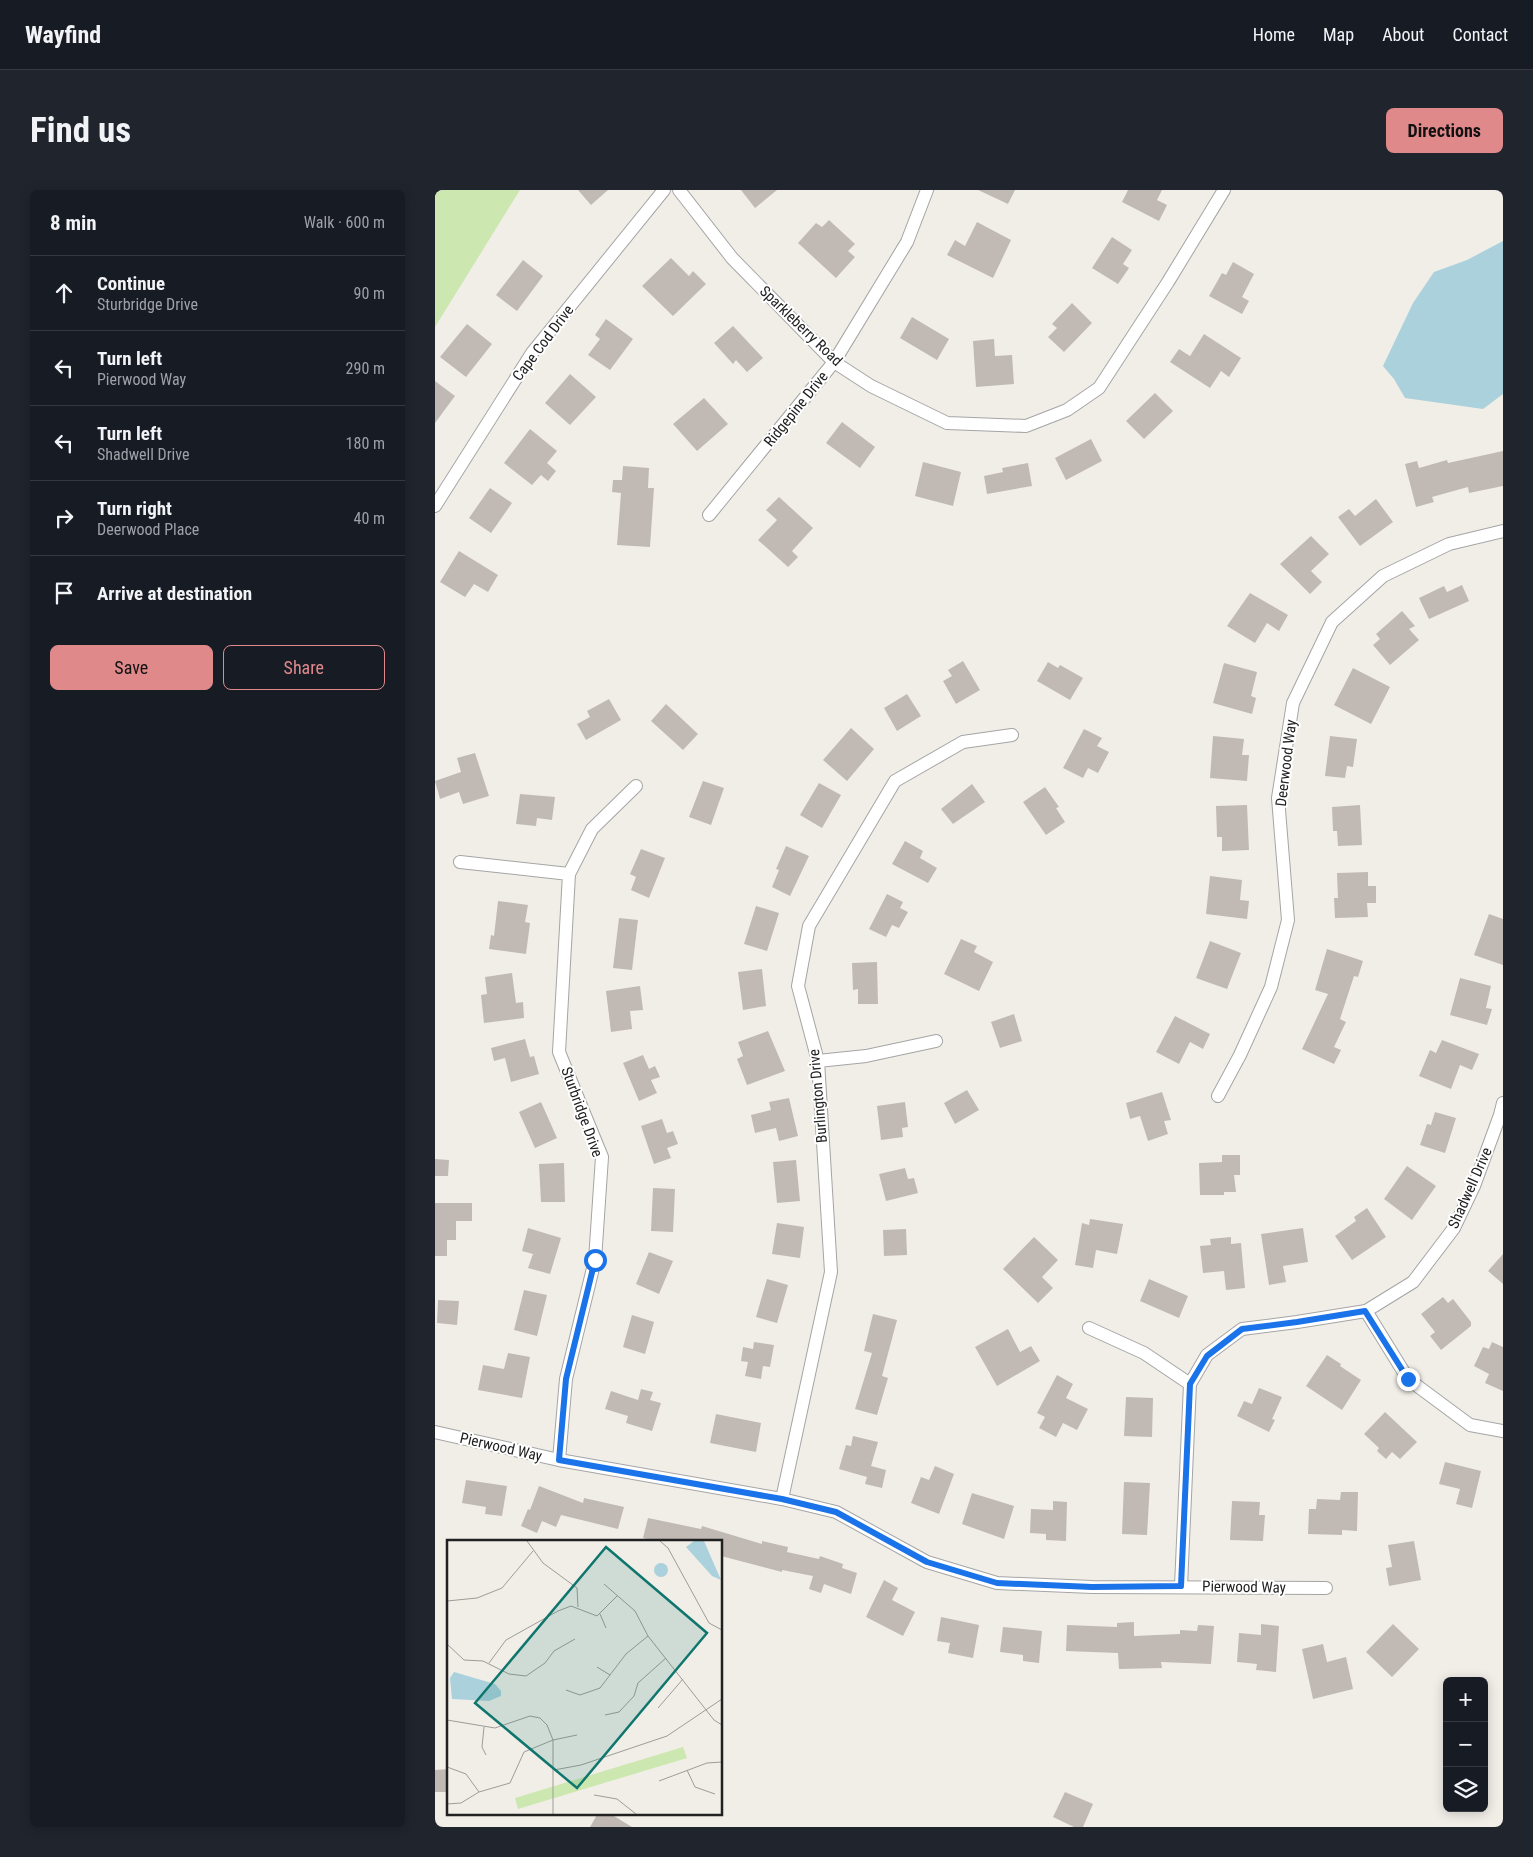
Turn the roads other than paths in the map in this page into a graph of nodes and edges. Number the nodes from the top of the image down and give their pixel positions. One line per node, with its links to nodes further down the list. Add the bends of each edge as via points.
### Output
1 (664, 190): 6 (street, Cape Cod Drive, via 532,353)
2 (679, 190): 5 (street, Sparkleberry Road, via 732,258)
3 (927, 190): 5 (street, Ridgepine Drive, via 907,242)
4 (1224, 190): 5 (street, Sparkleberry Road, via 1099,388 1067,410 1026,426 947,423 871,386)
5 (834, 362): 7 (street, Ridgepine Drive)
6 (435, 506)
7 (709, 515)
8 (1503, 531): 15 (street, Deerwood Way, via 1449,544 1383,576 1332,622 1293,703 1278,798 1288,920 1271,987)
9 (1012, 735): 14 (street, Burlington Drive, via 963,742 895,781 814,917 809,926 798,986)
10 (637, 786): 12 (street, Sturbridge Drive, via 592,829)
11 (461, 862): 12 (street)
12 (569, 874): 22 (street, Sturbridge Drive, via 559,1052 601,1157 595,1260 566,1379)
13 (937, 1041): 14 (street, via 866,1056)
14 (818, 1061): 23 (street, Burlington Drive, via 831,1272)
15 (1218, 1096)
16 (1503, 1103): 17 (street, Shadwell Drive, via 1474,1186 1454,1228 1413,1282)
17 (1365, 1311): 19 (street, Shadwell Drive, via 1242,1329 1207,1356); 20 (street, via 1408,1379 1469,1425)
18 (1089, 1328): 19 (street, via 1144,1353)
19 (1190, 1384): 24 (street, Shadwell Drive)
20 (1503, 1431)
21 (435, 1432): 22 (street, Pierwood Way)
22 (559, 1460): 23 (street, Pierwood Way)
23 (782, 1499): 24 (street, Pierwood Way, via 836,1512 927,1562 997,1583)
24 (1181, 1586): 25 (street, Pierwood Way)
25 (1327, 1588)

